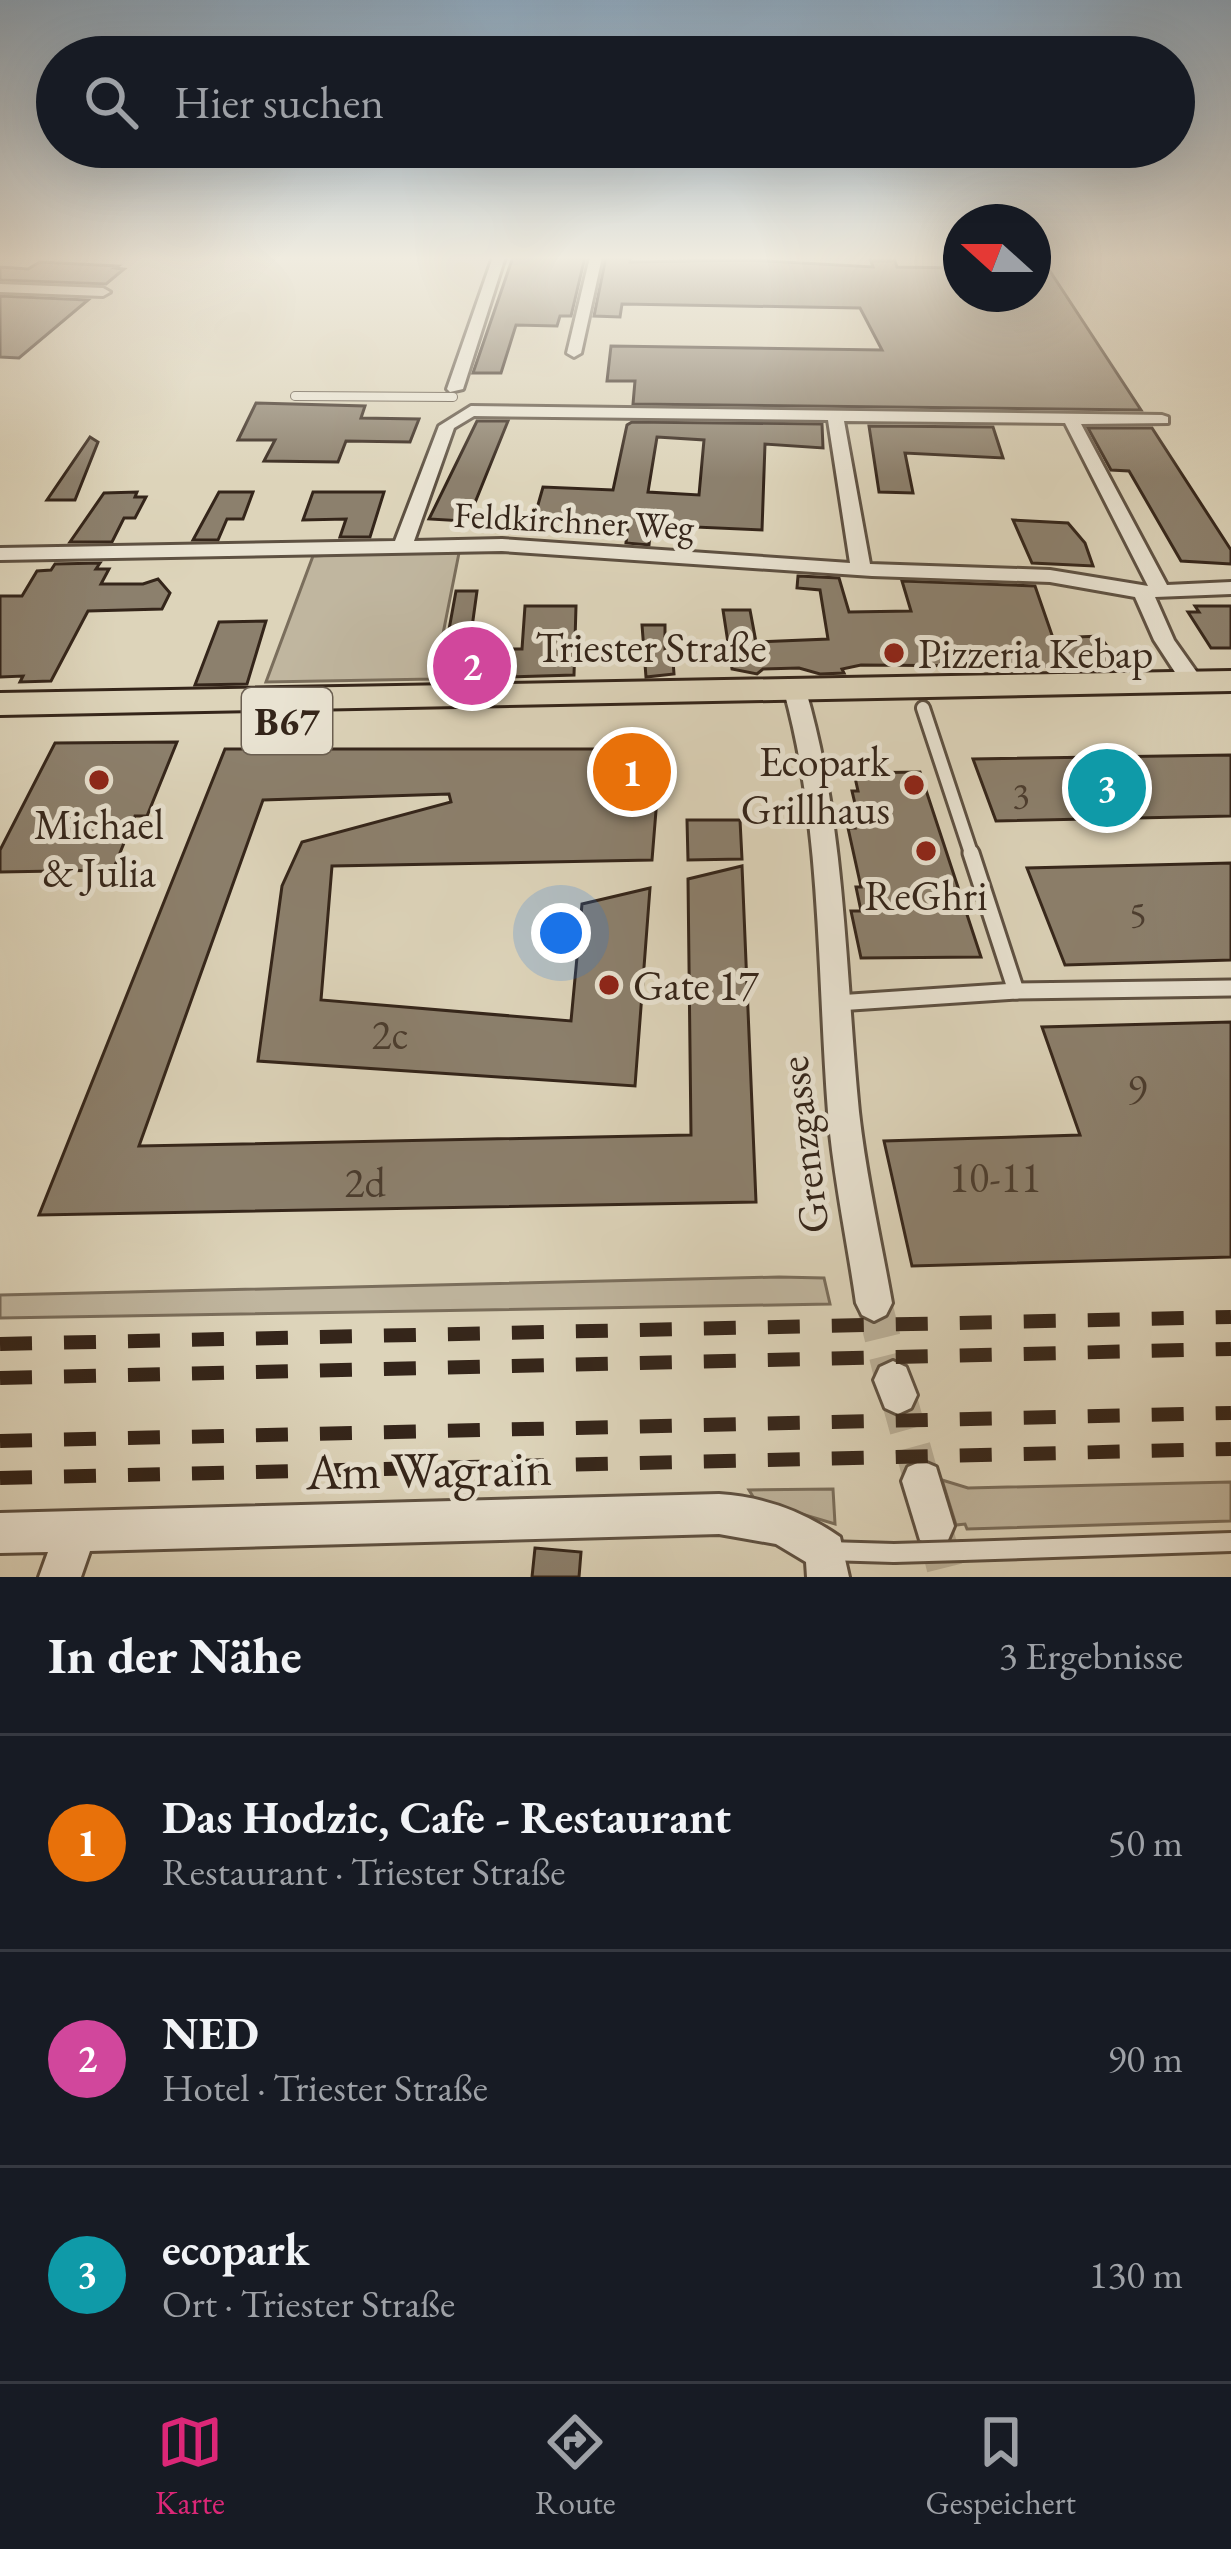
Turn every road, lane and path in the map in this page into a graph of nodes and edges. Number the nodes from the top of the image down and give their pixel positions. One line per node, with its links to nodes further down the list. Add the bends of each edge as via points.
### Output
1 (475, 331): 4 (street)
2 (579, 331): 3 (street)
3 (574, 353)
4 (454, 393): 5 (lane)
5 (296, 396)
6 (835, 412): 7 (street); 9 (street, via 471,411 447,426); 11 (street)
7 (1071, 419): 8 (street); 13 (street)
8 (1162, 420)
9 (403, 545): 10 (street, Feldkirchner Weg); 11 (street, Feldkirchner Weg, via 502,544)
10 (0, 554)
11 (861, 569): 13 (street, Feldkirchner Weg, via 1050,576)
12 (1231, 588): 13 (street, Feldkirchner Weg)
13 (1151, 590): 14 (street, via 1164,640)
14 (1192, 681): 15 (main road, Triester Straße / B67); 16 (main road, Triester Straße / B67)
15 (1231, 681)
16 (798, 700): 17 (main road, Triester Straße / B67); 19 (main road, Triester Straße / B67); 20 (main road, Triester Straße / B67); 23 (street, Grenzgasse, via 829,872)
17 (0, 704)
18 (1231, 704): 19 (main road, Triester Straße / B67)
19 (923, 708): 22 (lane)
20 (0, 727)
21 (1231, 988): 22 (lane)
22 (1016, 991): 23 (lane)
23 (836, 1003): 24 (street, Grenzgasse, via 852,1181)
24 (874, 1303)
25 (922, 1481): 28 (street)
26 (76, 1532): 27 (street, Am Wagrain); 30 (street, Am Wagrain, via 719,1514 774,1521); 31 (street)
27 (0, 1533)
28 (949, 1538): 29 (lane); 30 (lane, bridge)
29 (1231, 1542)
30 (827, 1564)
31 (60, 1577)

